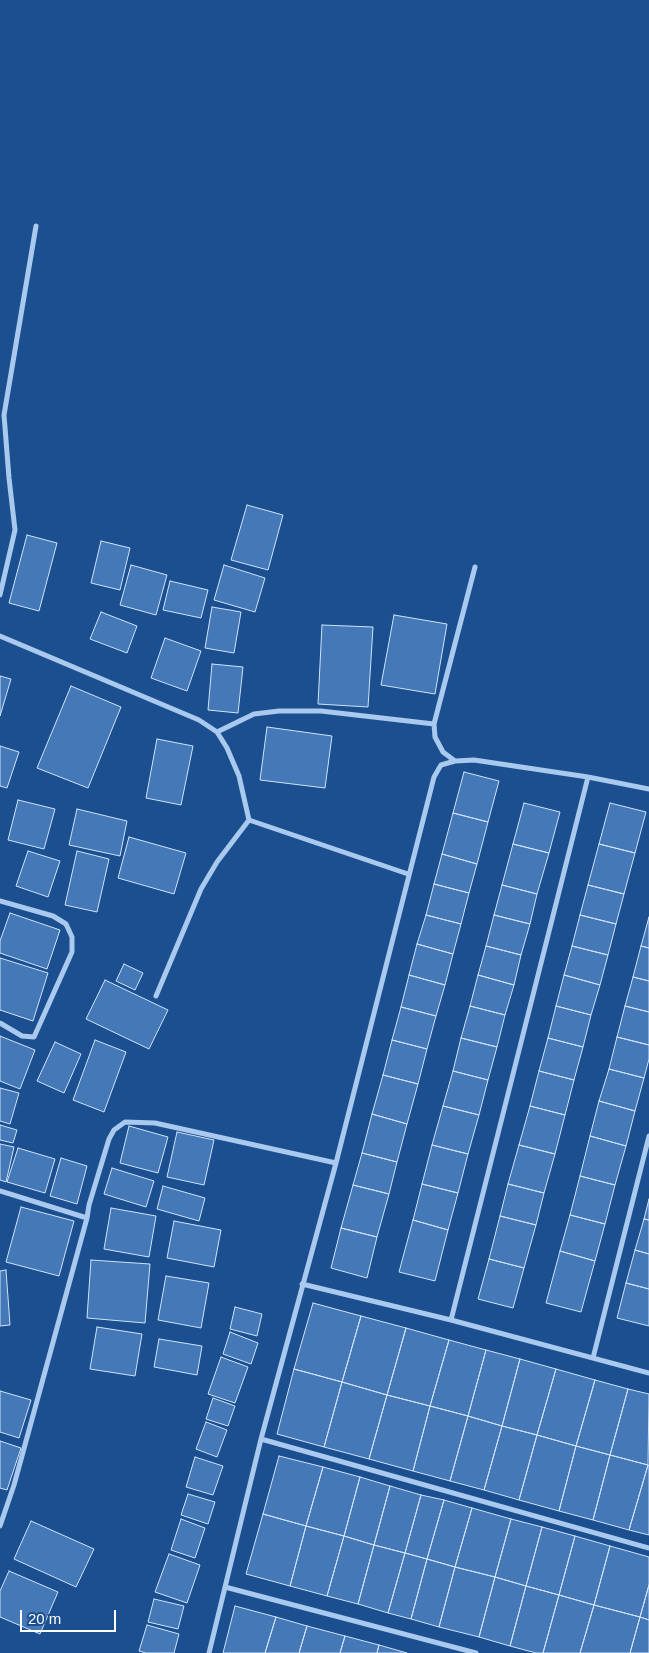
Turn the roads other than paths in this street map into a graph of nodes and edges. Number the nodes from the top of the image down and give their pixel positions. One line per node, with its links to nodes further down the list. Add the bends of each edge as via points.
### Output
1 (36, 226): 3 (street, via 4,415 15,530)
2 (475, 566): 5 (street)
3 (0, 595)
4 (0, 636): 6 (street, via 198,720)
5 (434, 724): 6 (street, via 321,712 279,711 254,714); 7 (street, via 435,737 443,752)
6 (217, 732): 10 (street, via 228,748 239,776)
7 (456, 761): 8 (street, via 474,760); 11 (street, via 441,766 434,777)
8 (588, 777): 9 (street); 20 (street)
9 (649, 789)
10 (249, 820): 11 (street); 13 (street, via 201,888)
11 (408, 874): 16 (street)
12 (0, 901): 14 (street, via 53,916 66,924 72,937 72,952 34,1037 22,1036)
13 (156, 996)
14 (0, 1023)
15 (649, 1136): 21 (street)
16 (336, 1163): 18 (street, via 155,1123 125,1122 114,1130 109,1139); 19 (street)
17 (0, 1191): 18 (street)
18 (87, 1218): 24 (street, via 14,1486)
19 (302, 1284): 20 (street); 23 (street)
20 (451, 1320): 21 (street)
21 (592, 1358): 22 (street)
22 (649, 1373)
23 (261, 1439): 25 (street); 26 (street)
24 (0, 1526)
25 (649, 1548)
26 (225, 1587): 27 (street); 28 (street)
27 (209, 1653)
28 (476, 1653)

